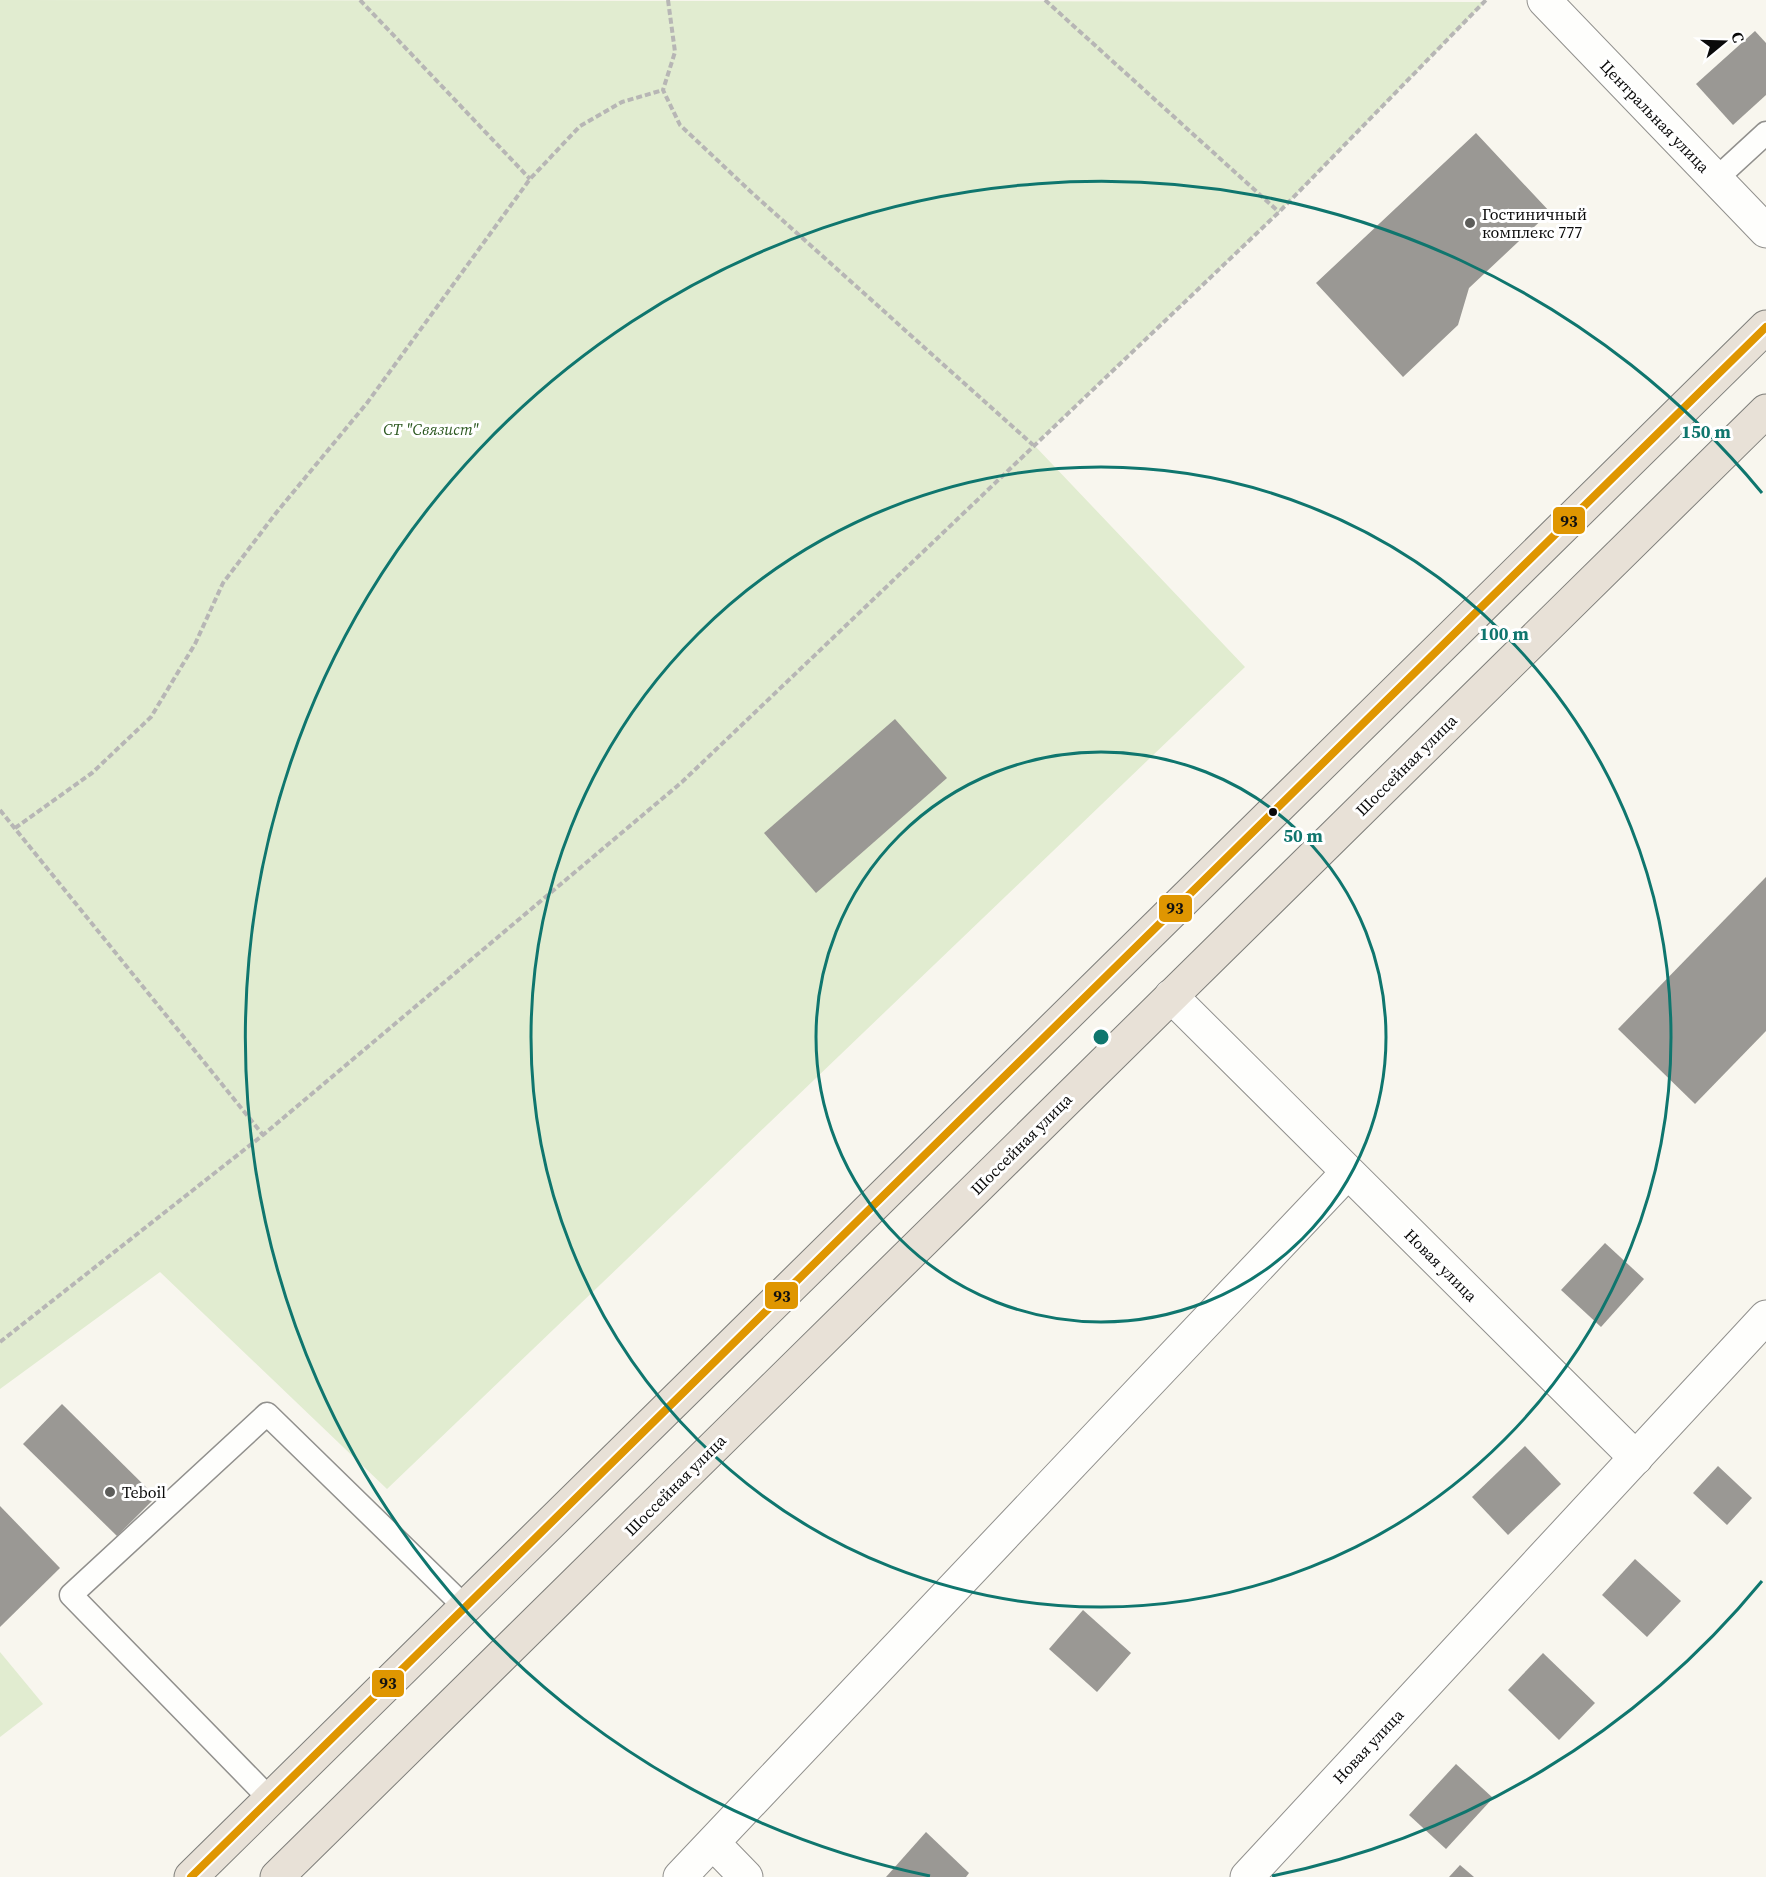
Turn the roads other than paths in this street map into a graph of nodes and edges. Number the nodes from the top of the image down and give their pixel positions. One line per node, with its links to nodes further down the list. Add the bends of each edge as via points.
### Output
1 (1544, 0): 3 (street, Центральная улица)
2 (1766, 133): 3 (lane)
3 (1716, 179): 4 (street, Центральная улица)
4 (1766, 231)
5 (1766, 327): 11 (highway)
6 (1766, 411): 7 (highway, Шоссейная улица)
7 (1171, 996): 8 (street, Новая улица); 15 (highway, Шоссейная улица)
8 (1347, 1173): 10 (street, Новая улица); 13 (street)
9 (1766, 1317): 10 (street, Новая улица)
10 (1636, 1458): 18 (street, Новая улица)
11 (465, 1607): 12 (highway); 12 (lane, via 267,1414 71,1595)
12 (270, 1799): 14 (highway)
13 (713, 1843): 16 (street); 17 (street)
14 (191, 1877)
15 (277, 1877)
16 (680, 1877)
17 (746, 1877)
18 (1247, 1877)

